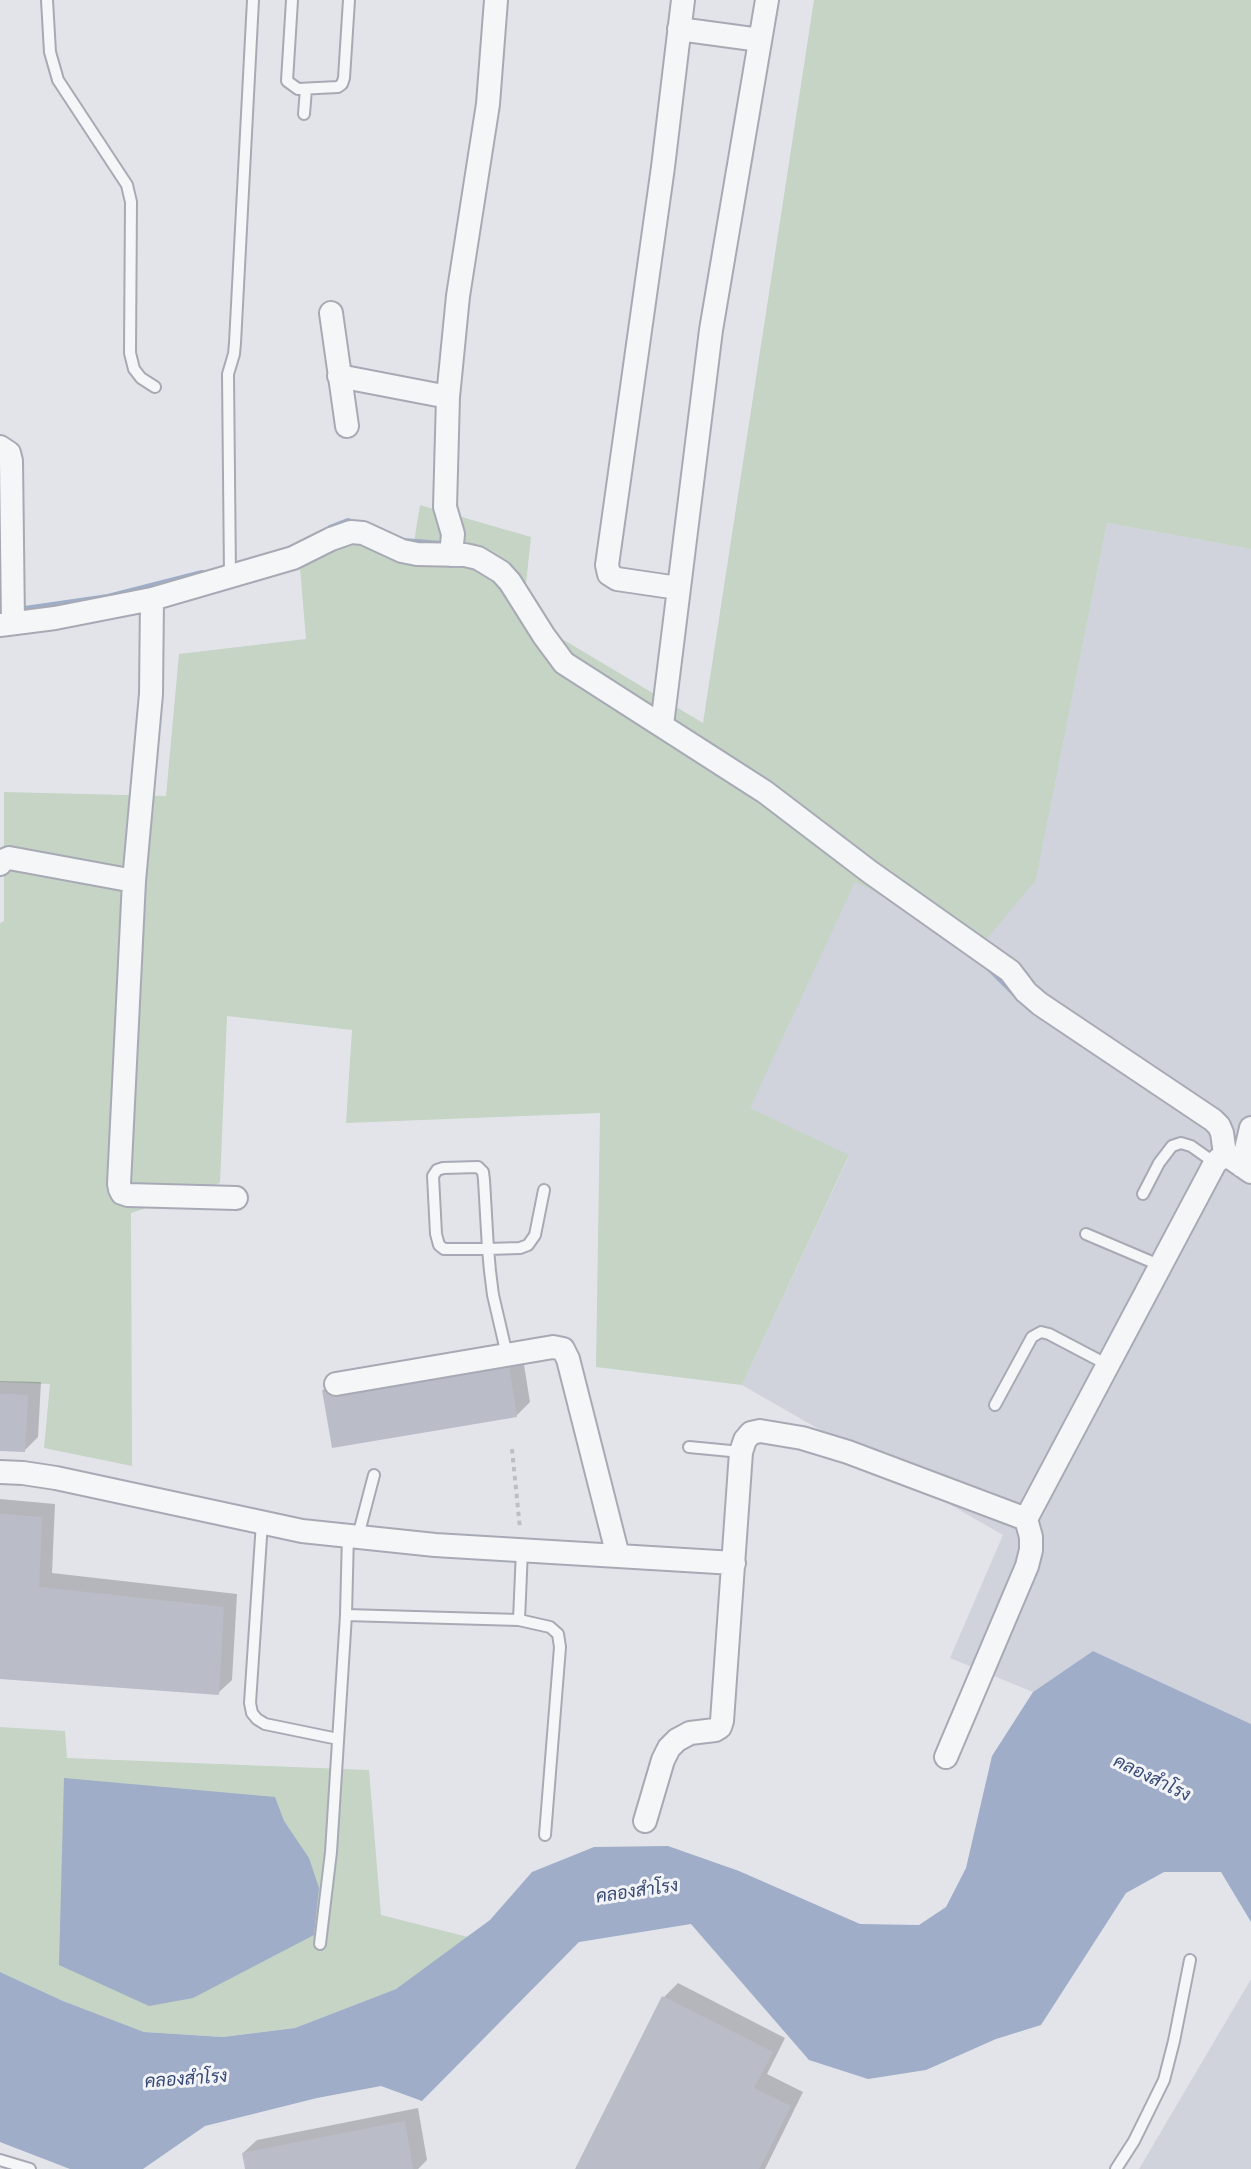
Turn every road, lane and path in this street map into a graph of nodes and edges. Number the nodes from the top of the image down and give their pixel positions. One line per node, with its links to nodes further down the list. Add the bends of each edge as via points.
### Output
1 (47, 0): 14 (lane, via 50,52 58,80 127,185 131,202 130,353 134,369)
2 (253, 0): 19 (lane, via 234,354 228,374)
3 (292, 0): 10 (lane, via 287,81 298,89)
4 (349, 0): 10 (lane, via 342,84)
5 (496, 0): 15 (street, via 488,104 464,250)
6 (682, 0): 8 (street)
7 (767, 0): 9 (street)
8 (679, 29): 9 (street); 20 (street, via 607,565 609,574 617,579)
9 (760, 40): 20 (street, via 711,330)
10 (306, 88): 11 (lane)
11 (304, 114)
12 (331, 313): 13 (street)
13 (339, 376): 15 (street); 16 (street)
14 (155, 387)
15 (448, 397): 18 (street, via 445,507)
16 (347, 426)
17 (0, 447): 22 (street, via 9,453 11,461)
18 (452, 547): 19 (street, via 417,554 351,532 293,558); 23 (street, via 501,572 564,663)
19 (229, 568): 21 (street)
20 (678, 588): 23 (street)
21 (152, 599): 22 (street, via 55,618); 25 (street, via 151,694)
22 (9, 618)
23 (663, 715): 27 (street, via 870,872 1010,971 1040,1004 1213,1120)
24 (0, 864): 25 (street, via 9,858)
25 (134, 881): 30 (street, via 118,1184 122,1193 128,1195)
26 (1251, 1128): 27 (street)
27 (1233, 1164): 29 (lane, via 1181,1143 1172,1146); 33 (street)
28 (544, 1190): 32 (lane, via 535,1235 528,1245)
29 (1143, 1194)
30 (236, 1198)
31 (1086, 1234): 33 (lane)
32 (488, 1249): 32 (lane, via 483,1172 478,1167 437,1170 433,1176 439,1245 444,1249); 34 (lane, via 493,1295)
33 (1159, 1265): 35 (street)
34 (507, 1355): 36 (street); 47 (street, via 553,1347 563,1349)
35 (1107, 1365): 37 (lane, via 1041,1332 1032,1337 1020,1355); 43 (street)
36 (336, 1384)
37 (995, 1405)
38 (690, 1447): 40 (lane)
39 (512, 1449): 46 (path)
40 (741, 1452): 43 (street, via 751,1433 802,1438); 48 (street)
41 (0, 1472): 44 (street, via 56,1478)
42 (374, 1475): 45 (lane)
43 (1026, 1519): 52 (street, via 1031,1537 1028,1566)
44 (262, 1522): 45 (street, via 302,1531); 51 (lane, via 252,1713 265,1724)
45 (353, 1535): 46 (street); 49 (lane)
46 (522, 1550): 47 (street); 50 (lane)
47 (618, 1557): 48 (street)
48 (734, 1563): 53 (street, via 720,1727 690,1733 669,1748)
49 (346, 1615): 50 (lane); 51 (lane)
50 (519, 1620): 54 (lane, via 550,1627 558,1634 560,1647)
51 (338, 1738): 55 (lane)
52 (946, 1757)
53 (645, 1821)
54 (545, 1834)
55 (320, 1944)
56 (1190, 1960): 59 (lane, via 1164,2080)
57 (0, 2160): 58 (lane)
58 (30, 2169)
59 (1116, 2169)

